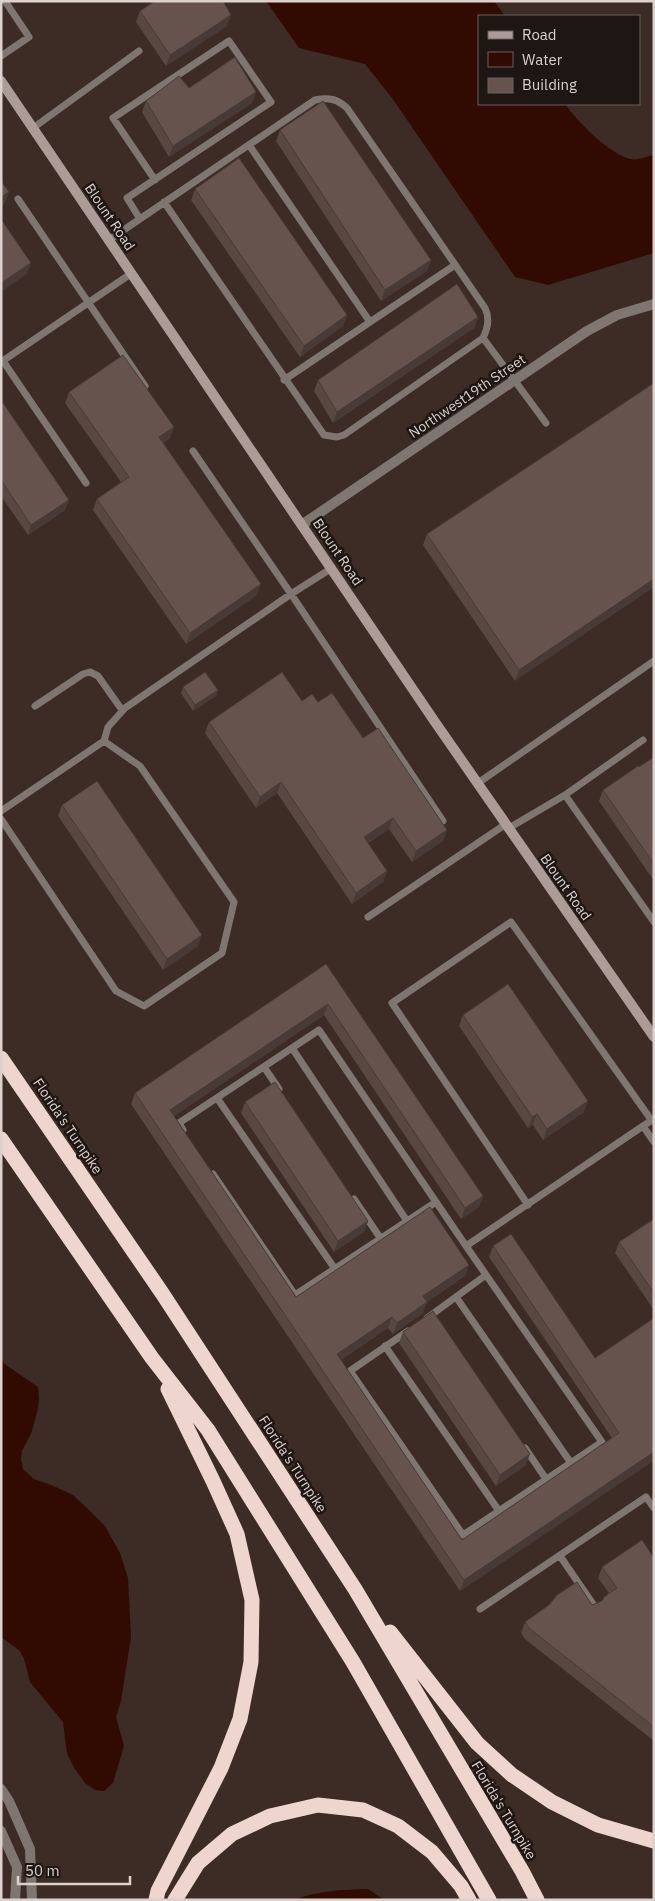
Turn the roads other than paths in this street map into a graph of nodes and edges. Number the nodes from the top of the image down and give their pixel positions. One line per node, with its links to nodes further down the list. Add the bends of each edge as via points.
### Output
1 (4, 1): 3 (lane, via 29,36)
2 (139, 51): 5 (lane)
3 (1, 56)
4 (1, 81): 5 (street, Blount Road)
5 (33, 128): 11 (street, Blount Road)
6 (249, 145): 9 (lane); 12 (lane, via 315,100 330,98 340,102); 16 (lane)
7 (154, 180): 7 (lane, via 271,102 229,41 113,118); 10 (lane, via 127,198)
8 (18, 199): 14 (lane)
9 (164, 202): 10 (lane); 19 (lane)
10 (140, 219): 11 (lane)
11 (109, 240): 13 (street, Blount Road)
12 (455, 265): 16 (lane); 17 (lane, via 488,314)
13 (132, 272): 14 (lane); 25 (street, Blount Road)
14 (88, 303): 18 (lane); 21 (lane)
15 (654, 304): 20 (street, Northwest19th Street, via 601,322)
16 (370, 322): 19 (lane)
17 (483, 338): 19 (lane, via 337,437 324,435); 20 (lane)
18 (2, 362): 24 (lane)
19 (284, 380)
20 (516, 380): 22 (lane); 25 (street, Northwest19th Street)
21 (145, 386)
22 (546, 423)
23 (193, 451): 27 (lane)
24 (86, 483)
25 (303, 524): 26 (street, Blount Road)
26 (332, 568): 27 (lane); 33 (street, Blount Road)
27 (291, 594): 30 (lane); 37 (lane)
28 (654, 661): 33 (lane)
29 (35, 706): 30 (lane, via 90,672 98,676)
30 (122, 710): 32 (lane, via 108,727)
31 (643, 740): 34 (lane)
32 (104, 742): 35 (lane); 36 (lane, via 140,766 234,902 222,953 144,1006 116,991)
33 (478, 783): 38 (street, Blount Road)
34 (565, 795): 38 (lane); 39 (lane)
35 (1, 811)
36 (1, 819)
37 (443, 821)
38 (507, 826): 41 (lane); 43 (street, Blount Road)
39 (644, 907): 40 (lane); 42 (lane)
40 (654, 907)
41 (368, 917)
42 (654, 922)
43 (654, 1037)
44 (292, 1048): 46 (lane); 56 (lane, via 319,1030); 58 (lane)
45 (1, 1058): 74 (highway, Florida's Turnpike, via 162,1293)
46 (264, 1067): 47 (lane); 48 (lane)
47 (217, 1098): 52 (lane, via 179,1123); 61 (lane)
48 (286, 1100)
49 (653, 1120): 50 (lane); 57 (lane, via 511,922 400,997 392,1003)
50 (643, 1126): 53 (lane); 57 (lane)
51 (1, 1139): 67 (highway)
52 (190, 1140)
53 (654, 1142)
54 (206, 1164): 61 (lane, via 295,1295)
55 (347, 1190): 59 (lane)
56 (436, 1202): 58 (lane); 60 (lane)
57 (528, 1205): 60 (lane)
58 (407, 1221): 59 (lane)
59 (380, 1239): 61 (lane)
60 (466, 1246): 62 (lane)
61 (335, 1269)
62 (486, 1275): 63 (lane); 69 (lane, via 602,1442)
63 (456, 1297): 64 (lane); 69 (lane)
64 (433, 1314): 65 (lane); 66 (lane)
65 (438, 1322)
66 (385, 1346): 72 (lane); 72 (lane, via 350,1371 463,1535)
67 (152, 1358): 82 (highway, via 237,1534 252,1600 251,1662 240,1719 221,1768); 85 (highway, via 208,1430 268,1525 353,1662)
68 (519, 1440): 70 (lane)
69 (571, 1463): 70 (lane)
70 (546, 1479): 72 (lane)
71 (654, 1508): 73 (lane, via 646,1497)
72 (499, 1511)
73 (560, 1556): 75 (lane); 76 (lane)
74 (354, 1589): 79 (highway, via 477,1742 512,1775 552,1802 598,1826); 86 (highway, Florida's Turnpike)
75 (595, 1607)
76 (480, 1609)
77 (1, 1789): 81 (street, via 30,1849)
78 (1, 1831): 80 (street, via 17,1867)
79 (654, 1841)
80 (15, 1900)
81 (32, 1900)
82 (156, 1900)
83 (175, 1900): 84 (highway, via 198,1863 232,1834 270,1816 318,1805 363,1810 398,1826 432,1852)
84 (469, 1900)
85 (489, 1900)
86 (537, 1900)

